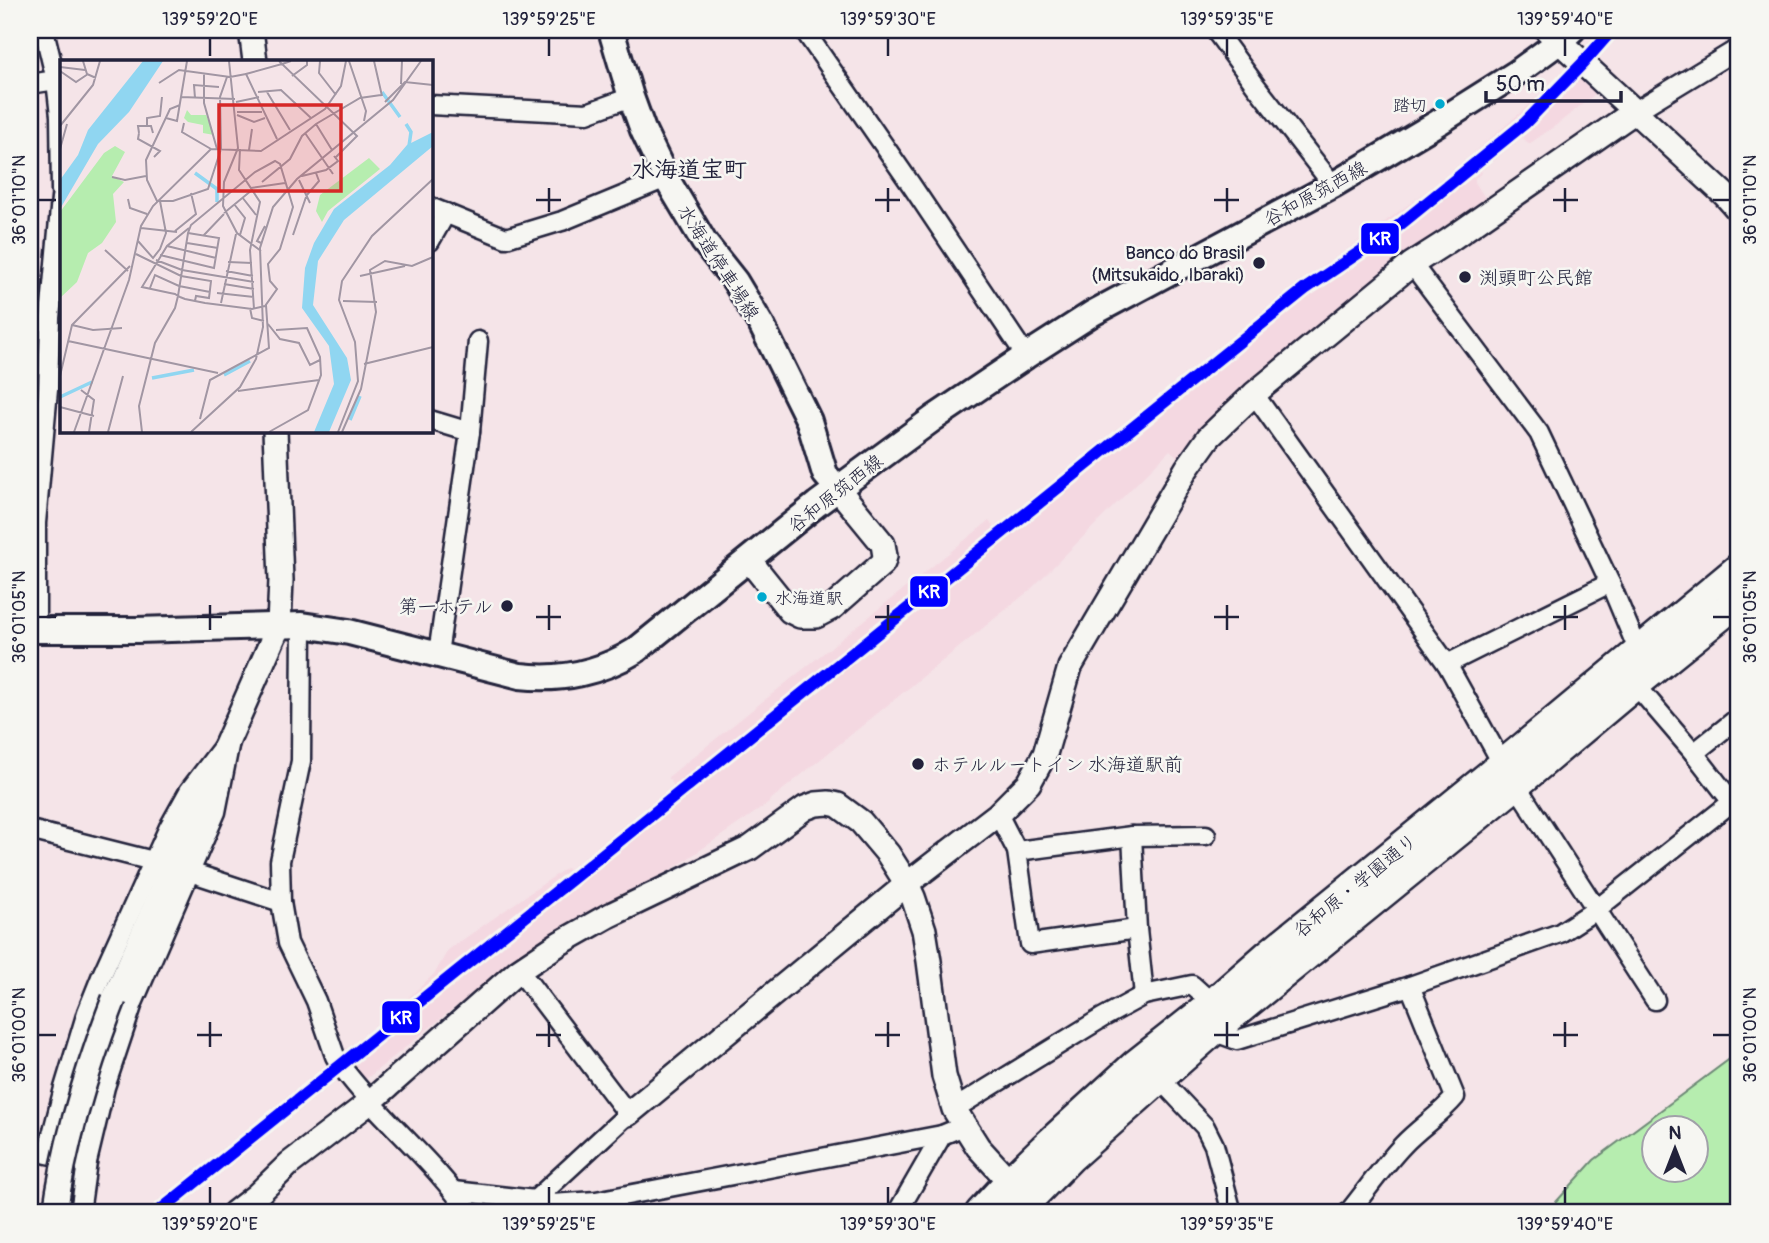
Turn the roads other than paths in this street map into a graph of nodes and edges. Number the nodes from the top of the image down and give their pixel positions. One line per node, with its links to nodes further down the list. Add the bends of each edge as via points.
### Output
1 (44, 30): 9 (street)
2 (251, 30): 8 (street)
3 (611, 30): 11 (main road, 水海道停車場線)
4 (804, 30): 23 (street)
5 (1215, 30): 16 (street)
6 (1559, 34): 13 (street); 16 (main road, 谷和原筑西線, via 1515,74)
7 (1739, 48): 13 (street)
8 (255, 60)
9 (56, 80): 10 (street); 14 (street)
10 (30, 84)
11 (631, 97): 12 (street, via 587,113); 15 (main road, 水海道停車場線)
12 (432, 105)
13 (1634, 112): 19 (street); 21 (street)
14 (60, 116)
15 (666, 178): 18 (street, via 562,221 506,238); 28 (main road, 水海道停車場線, via 761,326 809,421 825,474)
16 (1333, 185): 23 (main road, 谷和原筑西線, via 1093,313)
17 (60, 209): 34 (street, via 36,523)
18 (438, 210): 20 (street)
19 (1739, 211)
20 (432, 233)
21 (1412, 264): 24 (street); 31 (street, via 1539,433)
22 (478, 341): 27 (street)
23 (1026, 356): 28 (main road, 谷和原筑西線)
24 (1254, 394): 37 (street); 43 (street, via 1209,437 1187,468 1070,667 1045,754 1029,783)
25 (432, 422): 27 (street)
26 (275, 432): 33 (street, via 281,580)
27 (470, 432): 36 (street)
28 (838, 489): 29 (main road, 谷和原筑西線); 29 (street, via 883,544 885,556 883,563 833,607 816,616 790,611)
29 (749, 560): 36 (main road, 谷和原筑西線, via 635,650 583,673 520,676)
30 (1739, 569): 35 (highway, 谷和原・学園通り)
31 (1610, 583): 35 (street); 37 (street)
32 (1739, 600): 38 (highway, 谷和原・学園通り)
33 (291, 625): 34 (main road, 谷和原筑西線); 36 (main road, 谷和原筑西線, via 349,632); 40 (street); 51 (street, via 302,761 280,861)
34 (33, 630)
35 (1639, 652): 42 (highway, 谷和原・学園通り)
36 (438, 654)
37 (1447, 664): 42 (street)
38 (1635, 684): 41 (street); 42 (highway, 谷和原・学園通り)
39 (1739, 718): 41 (street)
40 (231, 736): 48 (street, via 189,791); 49 (street, via 216,812); 69 (street, bridge, via 93,1055 74,1115)
41 (1694, 753): 52 (street, via 1732,802)
42 (1510, 774): 52 (street); 58 (highway, 谷和原・学園通り)
43 (999, 814): 47 (street); 50 (street)
44 (30, 830): 48 (street)
45 (1206, 835): 46 (street)
46 (1132, 836): 47 (street); 53 (street)
47 (1017, 850): 53 (street, via 1030,944)
48 (153, 861): 64 (street, via 87,1013 47,1154)
49 (190, 872): 51 (street); 64 (street, via 118,1045)
50 (907, 884): 54 (street, via 888,854 849,811 829,803 816,804 734,857 608,916); 61 (street); 62 (street, via 924,930 944,1076)
51 (281, 902): 60 (street, via 288,943 316,1001 335,1056)
52 (1597, 909): 55 (street, via 1560,933); 57 (street)
53 (1137, 929): 56 (street)
54 (518, 971): 60 (street); 61 (street)
55 (1410, 986): 58 (street, via 1237,1040); 76 (street, via 1455,1097 1399,1149)
56 (1144, 995): 58 (street, via 1192,985); 62 (street, via 1102,1018)
57 (1655, 1000)
58 (1213, 1018): 59 (highway, 谷和原・学園通り); 66 (highway, 谷和原・学園通り, via 1136,1065 1059,1134)
59 (1159, 1078): 66 (highway, 谷和原・学園通り); 75 (street, via 1205,1127)
60 (370, 1102): 65 (street); 71 (street)
61 (628, 1114): 67 (street)
62 (959, 1118): 63 (street); 66 (street)
63 (942, 1135): 68 (street); 73 (street)
64 (88, 1162): 70 (street)
65 (454, 1191): 67 (street); 72 (street)
66 (1022, 1202): 74 (highway, 谷和原・学園通り)
67 (535, 1207): 68 (street)
68 (594, 1207)
69 (55, 1213)
70 (80, 1213)
71 (234, 1213)
72 (469, 1213)
73 (897, 1213)
74 (981, 1213)
75 (1232, 1213)
76 (1348, 1213)

